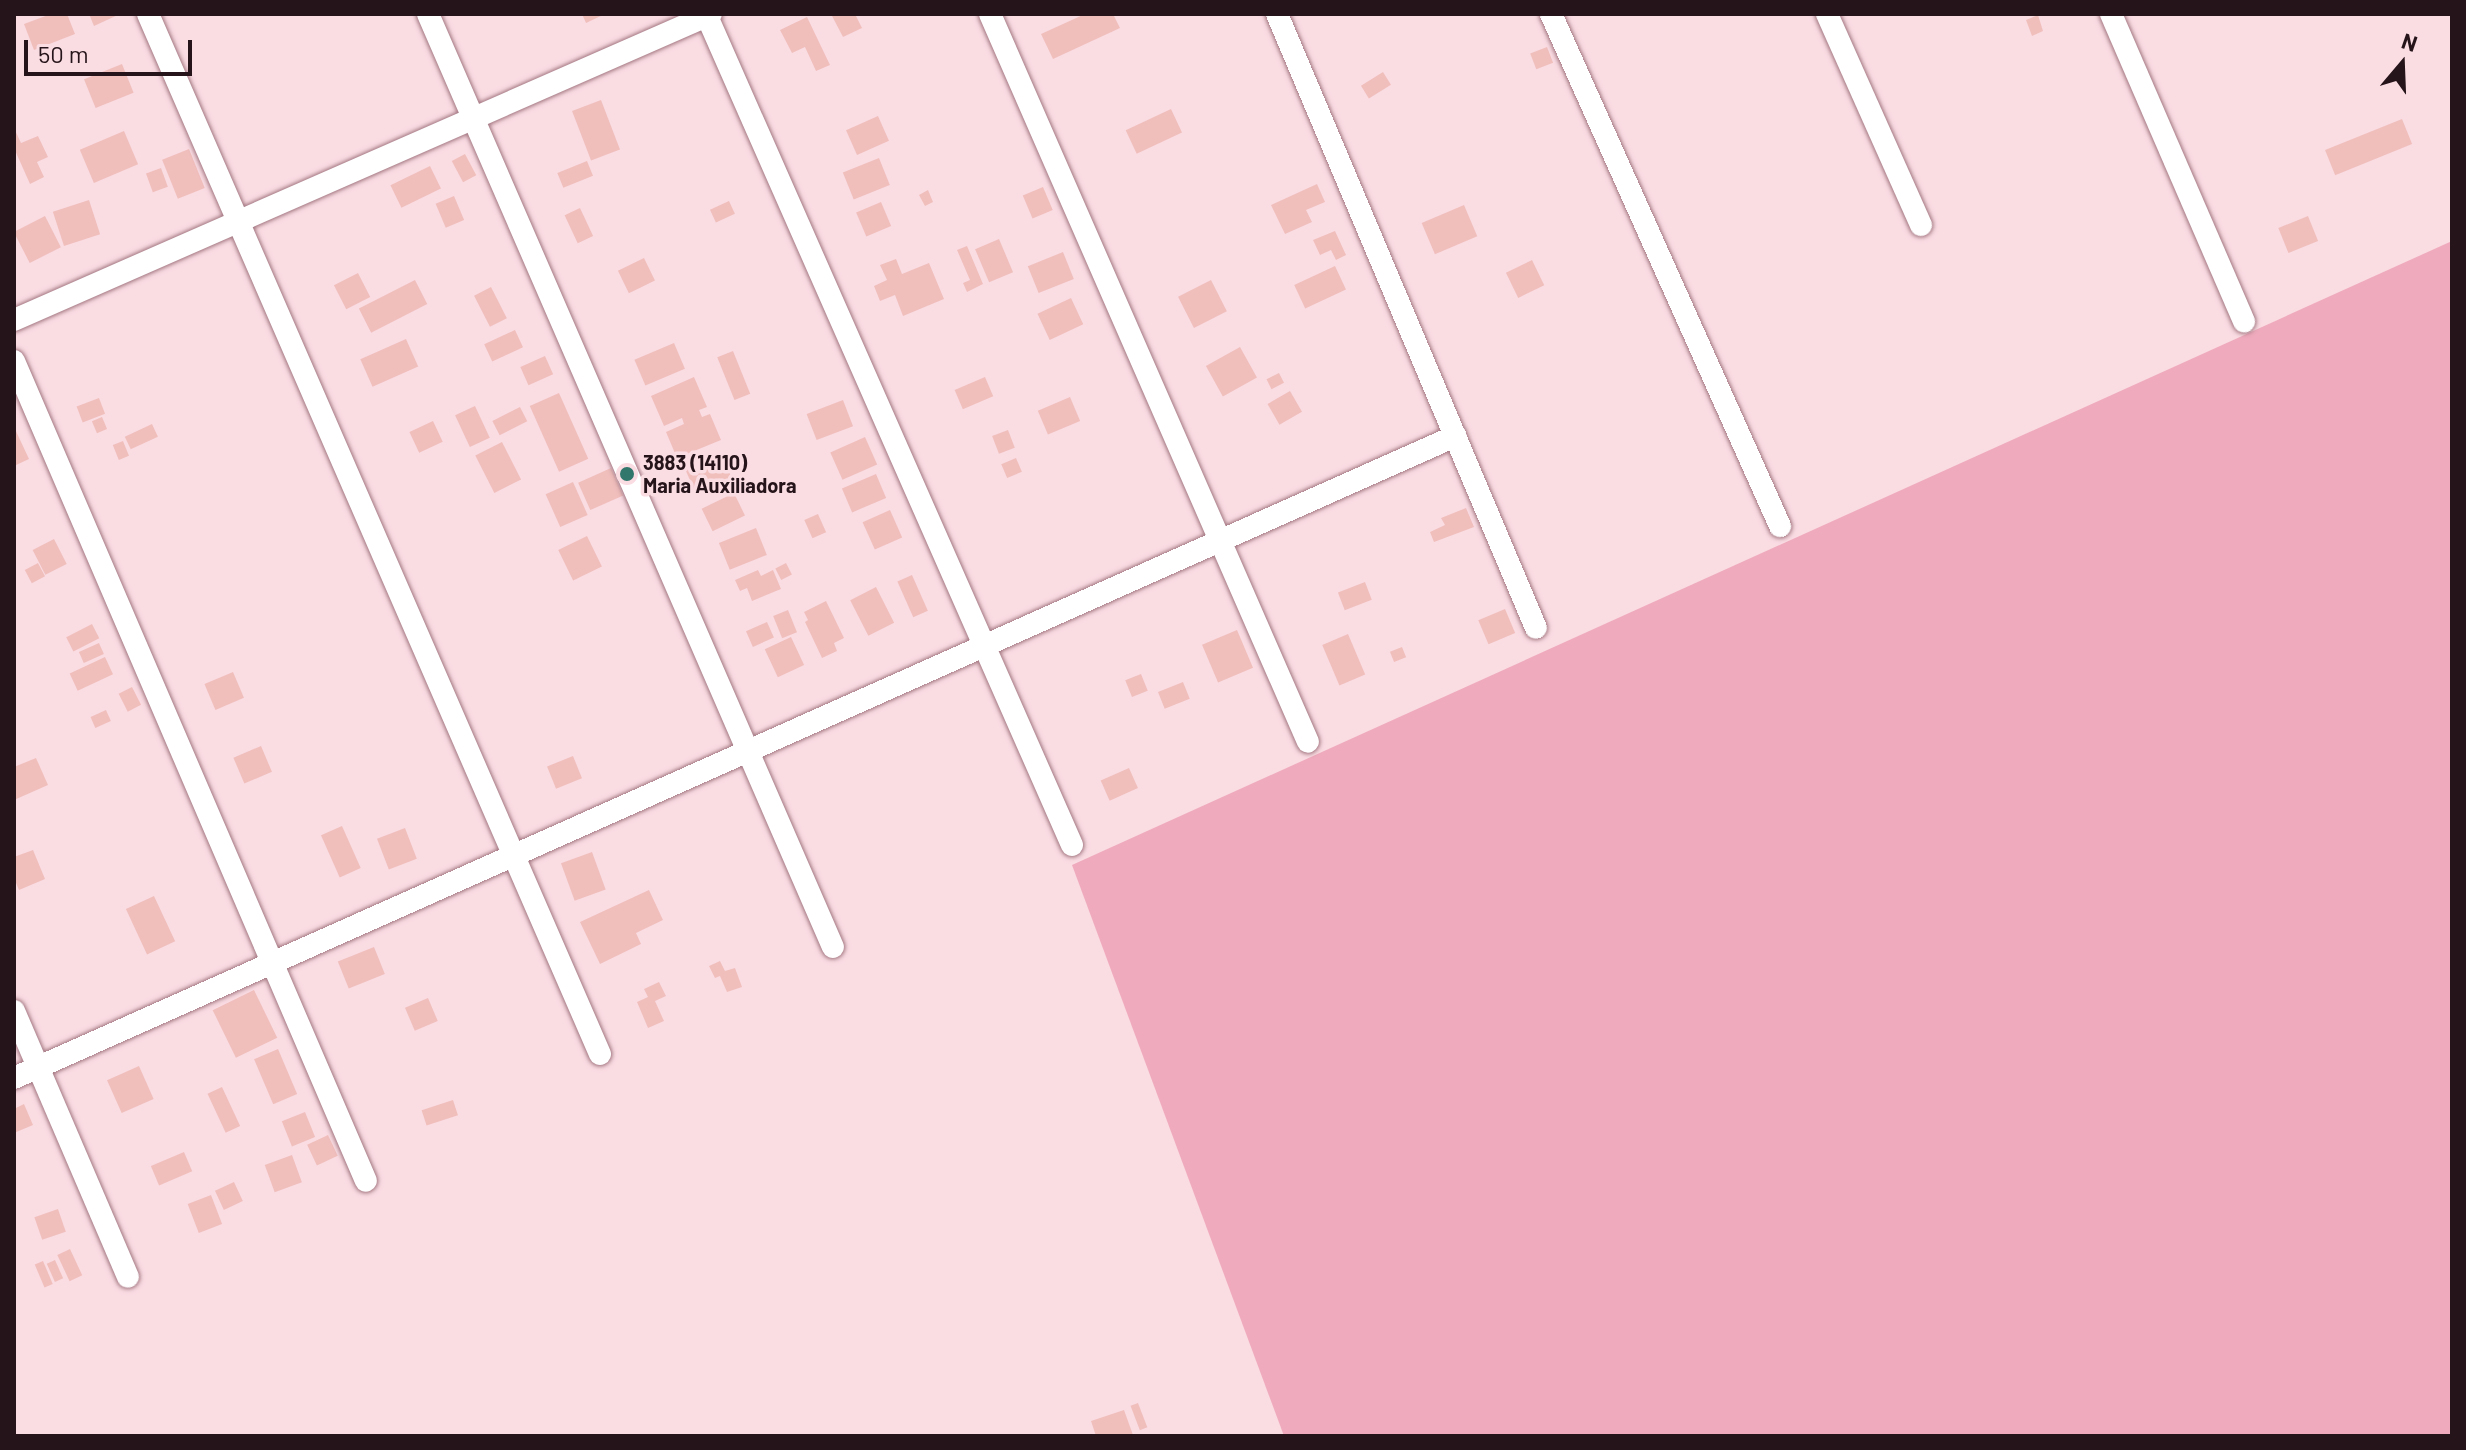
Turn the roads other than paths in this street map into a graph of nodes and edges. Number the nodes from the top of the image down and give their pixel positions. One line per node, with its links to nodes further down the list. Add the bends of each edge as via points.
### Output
1 (148, 14): 10 (street)
2 (428, 14): 9 (street)
3 (990, 14): 17 (street)
4 (1277, 14): 15 (street)
5 (1551, 14): 16 (street)
6 (1827, 14): 11 (street)
7 (2111, 14): 13 (street)
8 (708, 15): 9 (street); 19 (street)
9 (473, 119): 10 (street); 21 (street)
10 (239, 222): 12 (street); 23 (street)
11 (1921, 225)
12 (14, 320)
13 (2244, 322)
14 (14, 361): 25 (street)
15 (1455, 436): 17 (street); 18 (street)
16 (1780, 526)
17 (1220, 540): 19 (street); 20 (street)
18 (1536, 628)
19 (984, 646): 21 (street); 22 (street)
20 (1308, 742)
21 (748, 751): 23 (street); 24 (street)
22 (1072, 845)
23 (513, 855): 25 (street); 27 (street)
24 (833, 947)
25 (273, 963): 28 (street); 30 (street)
26 (14, 1011): 28 (street)
27 (600, 1054)
28 (38, 1067): 29 (street); 31 (street)
29 (14, 1078)
30 (366, 1181)
31 (128, 1277)

